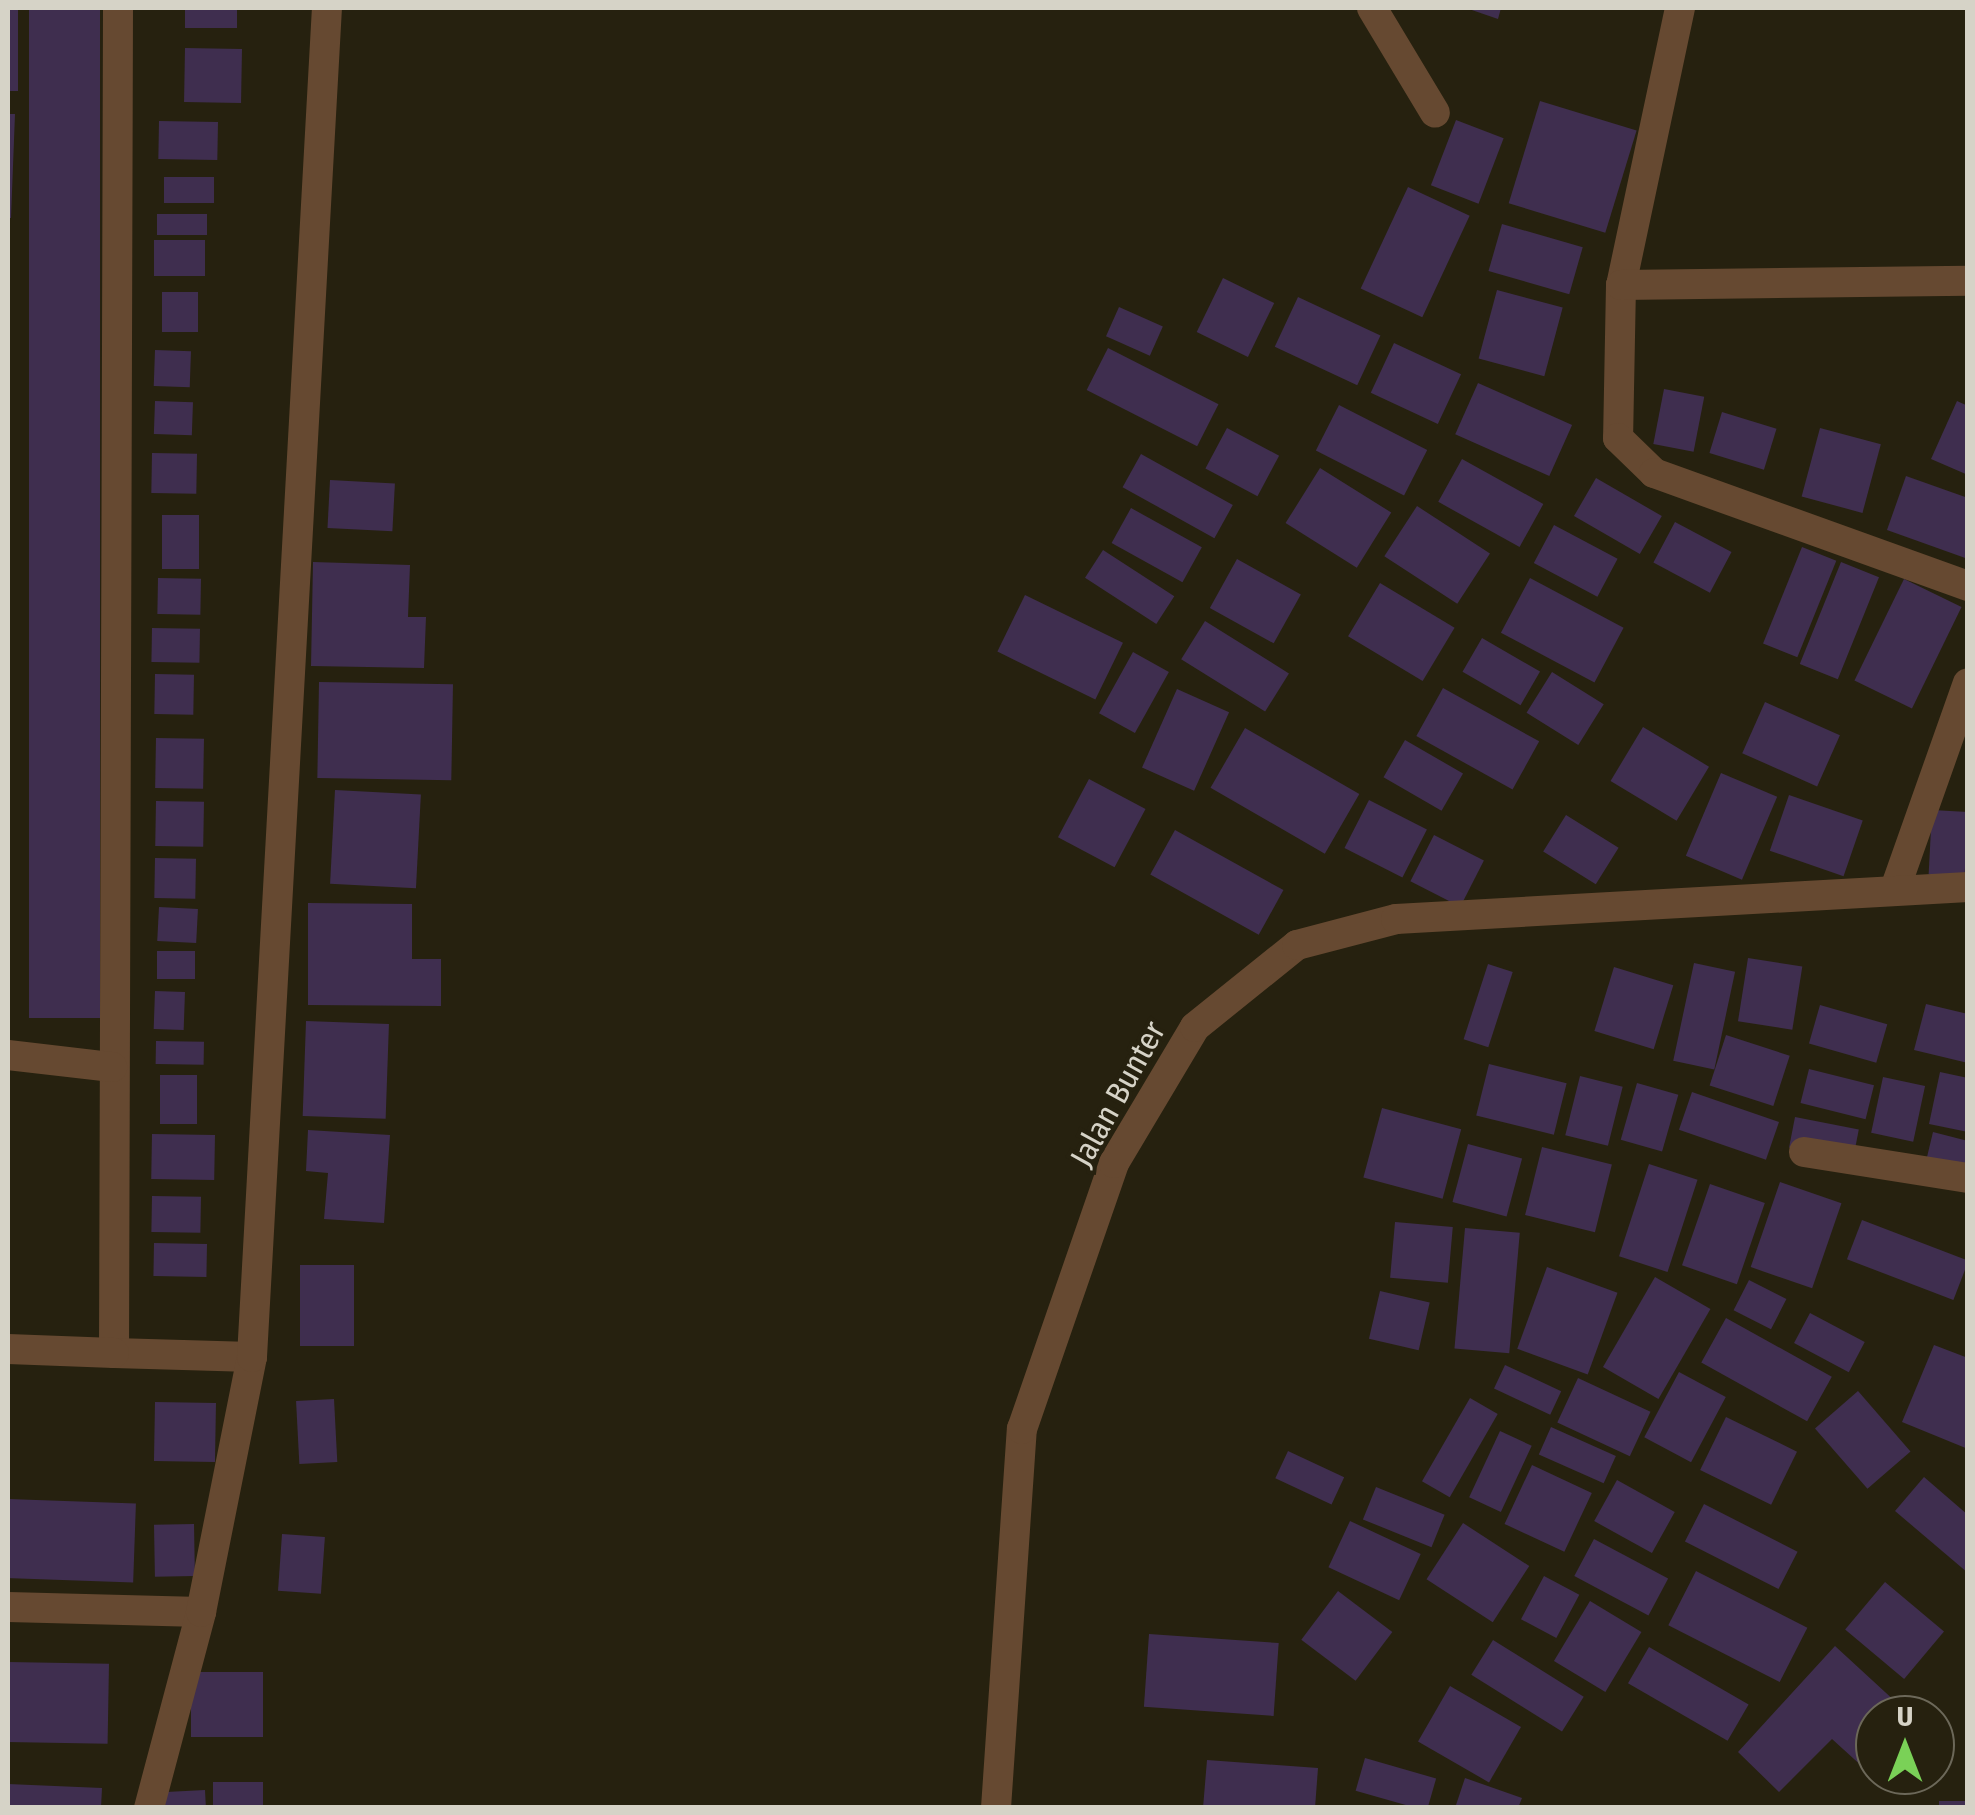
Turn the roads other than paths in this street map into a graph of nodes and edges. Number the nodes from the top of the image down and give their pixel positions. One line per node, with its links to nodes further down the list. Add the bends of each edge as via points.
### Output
1 (118, 8): 13 (street)
2 (327, 8): 18 (street)
3 (1372, 8): 5 (street)
4 (1680, 8): 7 (street)
5 (1435, 113)
6 (1966, 279): 7 (street)
7 (1621, 286): 8 (street, via 1618,438 1632,458)
8 (1968, 586)
9 (1968, 683): 10 (street)
10 (1896, 886): 11 (street, Jalan Bunter); 22 (street, Jalan Bunter, via 1396,919 1297,945 1195,1027 1114,1162 1022,1429)
11 (1968, 886)
12 (8, 1055): 13 (street)
13 (112, 1068): 17 (street)
14 (1804, 1152): 15 (street)
15 (1968, 1178)
16 (8, 1349): 17 (street)
17 (114, 1353): 18 (street)
18 (252, 1357): 20 (street)
19 (8, 1607): 20 (street)
20 (201, 1612): 21 (street)
21 (149, 1808)
22 (996, 1808)

